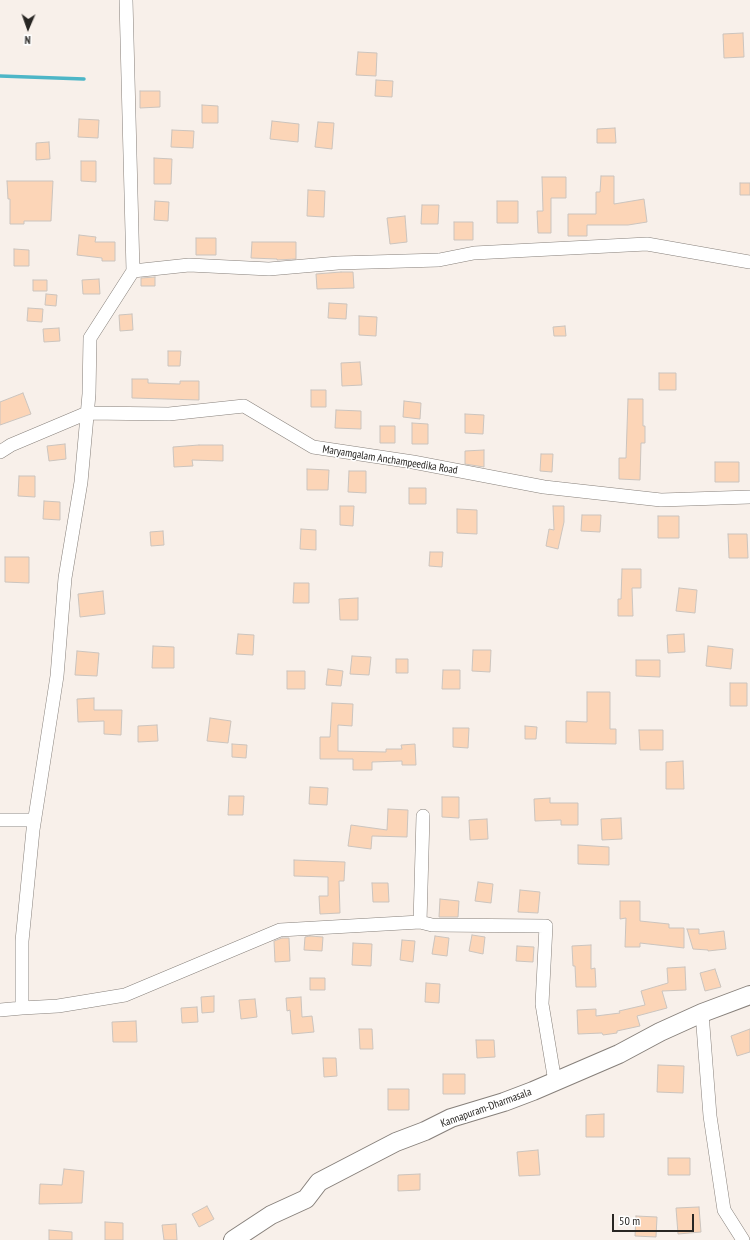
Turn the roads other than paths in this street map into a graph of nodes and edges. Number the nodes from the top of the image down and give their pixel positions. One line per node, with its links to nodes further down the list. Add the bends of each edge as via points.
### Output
1 (126, 0): 3 (street)
2 (750, 262): 3 (street, via 647,244 474,253 439,260 338,263 269,269 189,265)
3 (133, 271): 4 (street, via 90,338)
4 (87, 414): 5 (street, Maryamgalam Anchampeedika Road, via 11,445); 6 (street, Maryamgalam Anchampeedika Road, via 169,414 244,406 313,447 567,490 661,500); 9 (street, via 81,482 65,578 57,676)
5 (0, 452)
6 (750, 497)
7 (423, 816): 10 (street)
8 (0, 820): 9 (street)
9 (34, 820): 12 (street, via 22,940)
10 (420, 922): 12 (street, via 280,930 125,995 58,1006); 15 (street, via 432,926 546,926 542,1004)
11 (750, 995): 14 (main road, Kannapuram-Dharmasala)
12 (22, 1008): 13 (street)
13 (0, 1010)
14 (702, 1012): 15 (main road, Kannapuram-Dharmasala, via 619,1054); 17 (street, via 710,1116 724,1210)
15 (555, 1082): 16 (main road, Kannapuram-Dharmasala, via 504,1102 451,1118 396,1142 319,1182 306,1199 271,1215)
16 (233, 1240)
17 (743, 1240)

